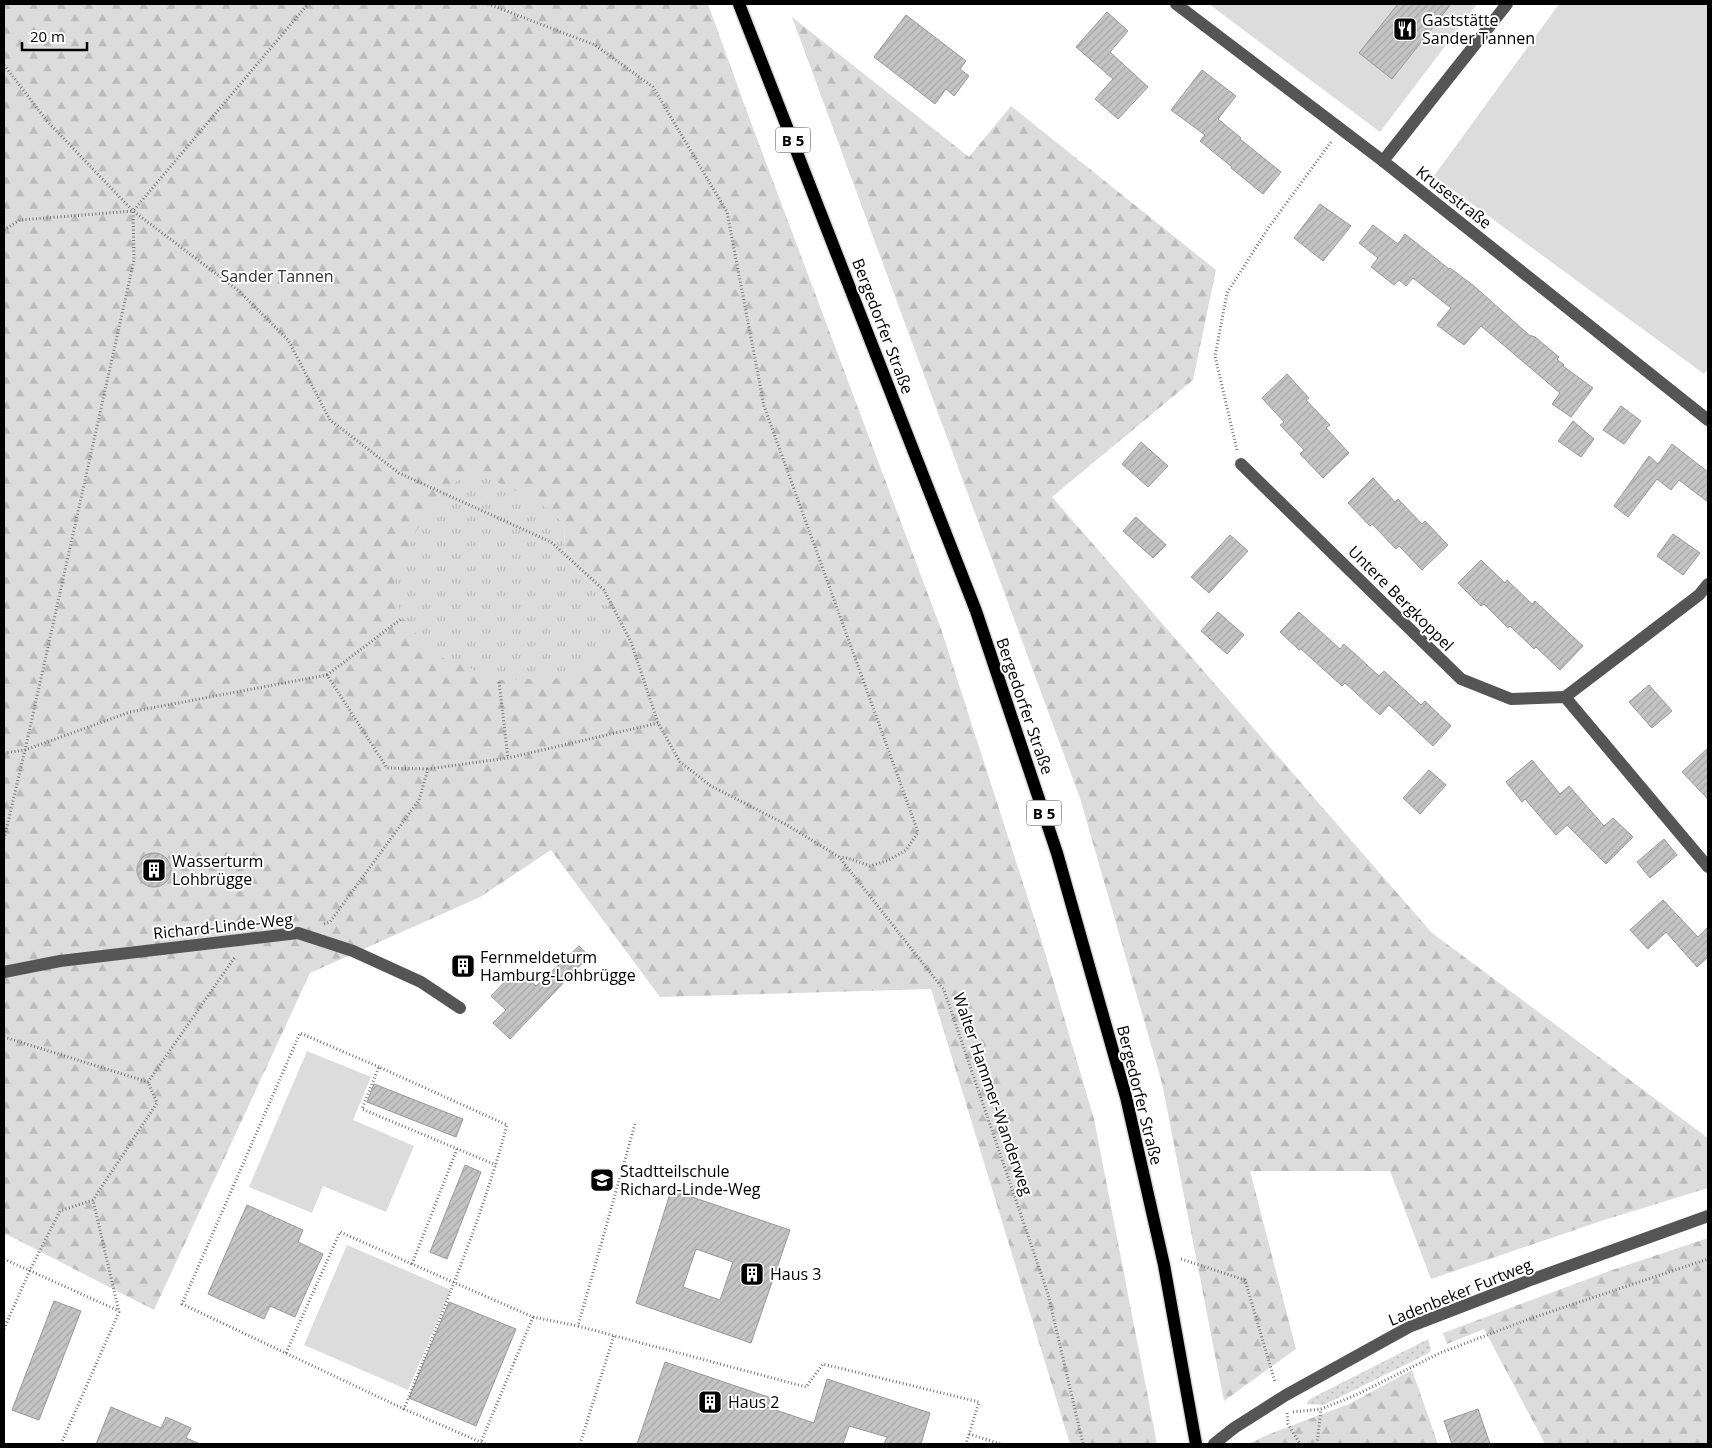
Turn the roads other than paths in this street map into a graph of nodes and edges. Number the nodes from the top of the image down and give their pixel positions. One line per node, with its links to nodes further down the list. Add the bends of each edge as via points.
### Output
1 (739, 4): 13 (main road, Bergedorfer Straße / B 5, via 979,620 1057,853 1126,1097 1164,1265)
2 (1176, 4): 4 (street, Krusestraße)
3 (1507, 4): 4 (street)
4 (1383, 162): 5 (street, Krusestraße)
5 (1708, 420)
6 (1241, 464): 8 (street, Untere Bergkoppel, via 1460,679 1511,699)
7 (1708, 584): 8 (street, via 1699,595)
8 (1566, 697): 9 (street)
9 (1708, 867)
10 (4, 972): 11 (street, Richard-Linde-Weg, via 60,960 298,933 353,951 421,982)
11 (460, 1008)
12 (1708, 1216): 14 (street, Ladenbeker Furtweg, via 1409,1327 1286,1395)
13 (1196, 1441)
14 (1214, 1444)

